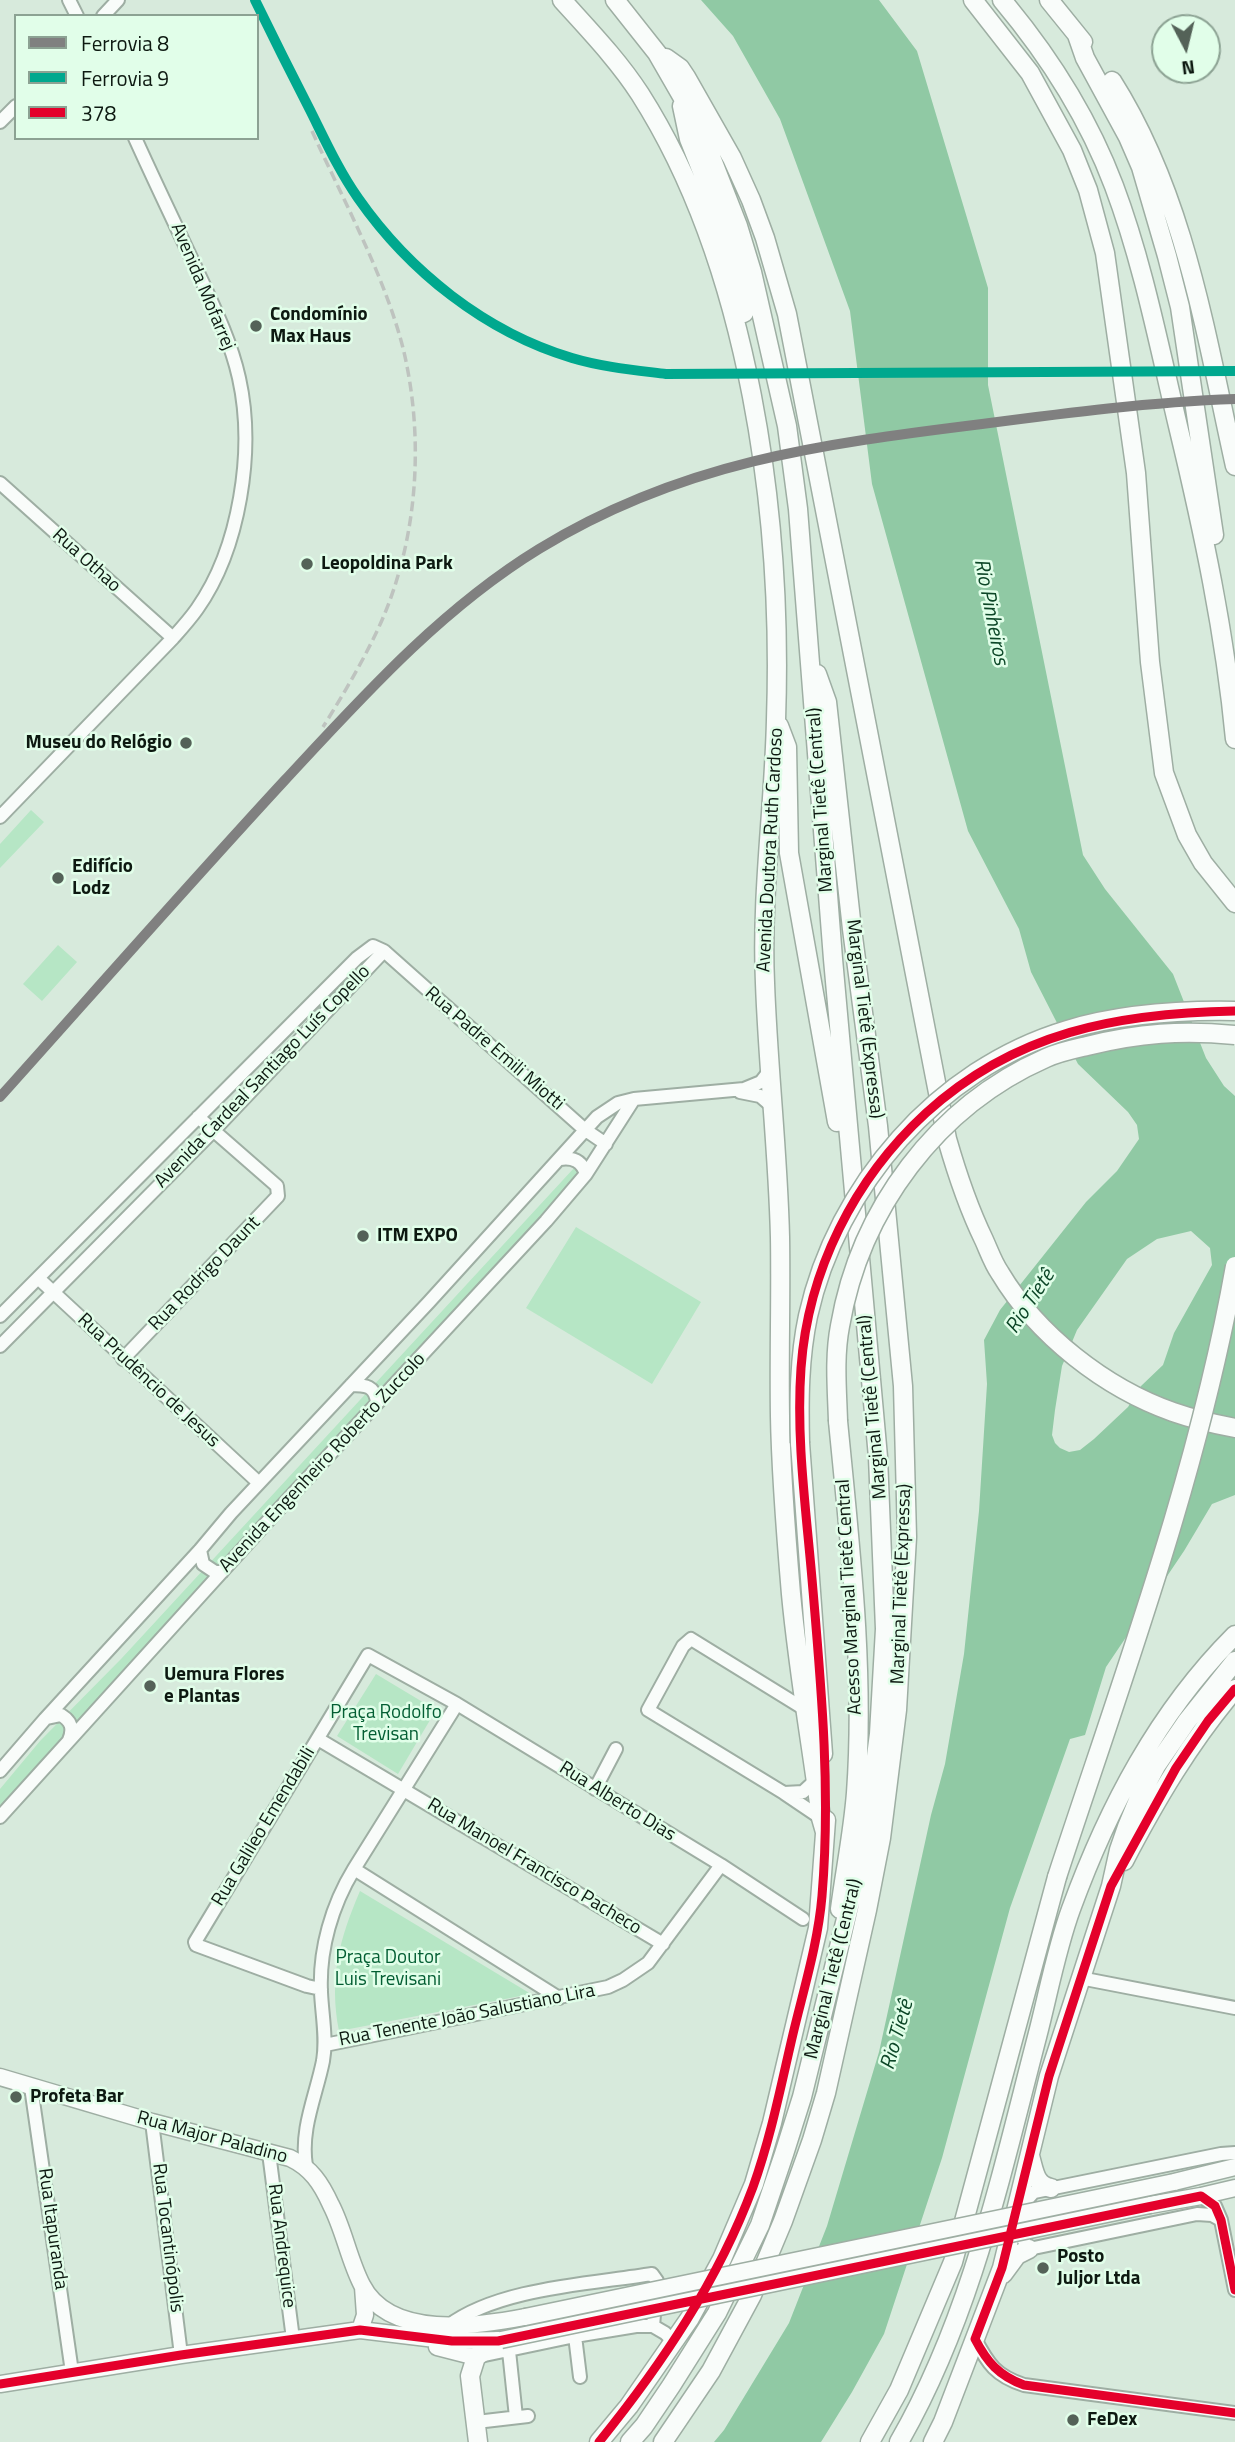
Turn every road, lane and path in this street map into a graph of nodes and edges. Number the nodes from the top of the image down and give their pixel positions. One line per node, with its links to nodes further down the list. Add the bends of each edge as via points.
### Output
1 (118, 0): 7 (street)
2 (562, 0): 14 (highway, Avenida Doutora Ruth Cardoso, via 638,90 666,138 718,258)
3 (615, 0): 9 (highway)
4 (973, 0): 23 (highway, via 1035,82 1088,190 1105,253 1133,446 1164,773 1187,835)
5 (1002, 0): 17 (highway, via 1046,56 1075,103 1113,184 1146,293)
6 (1049, 0): 8 (highway)
7 (105, 14)
8 (1077, 35): 15 (highway, via 1136,122 1178,227); 17 (highway, via 1141,167 1180,307 1214,540)
9 (657, 53): 10 (highway, Marginal Tietê (Expressa)); 48 (highway, via 686,77 732,158 765,238 787,314 947,1139 969,1210 999,1273 1022,1305 1090,1367 1172,1412)
10 (682, 95): 14 (highway, via 684,123 725,229 737,281 747,339); 19 (highway, Marginal Tietê (Expressa), via 738,226 764,316 782,397 798,509)
11 (14, 108): 12 (street)
12 (0, 122)
13 (136, 140): 18 (street, Avenida Mofarrej, via 219,318 242,397 242,481 229,544 197,609)
14 (742, 357): 20 (highway, Avenida Doutora Ruth Cardoso, via 760,441 769,523)
15 (1235, 466)
16 (0, 483): 18 (street, Rua Othao)
17 (1210, 566): 21 (highway)
18 (173, 638): 22 (street, Avenida Mofarrej)
19 (810, 660): 44 (highway, Marginal Tietê (Central)); 119 (highway, Marginal Tietê (Expressa), via 827,702 904,1386 906,1537 897,1710 881,1838 826,2094 800,2177 730,2338)
20 (776, 719): 27 (highway, Avenida Doutora Ruth Cardoso, via 764,932); 44 (highway, via 787,747 789,853 847,1182 856,1336)
21 (1235, 739)
22 (0, 817)
23 (1235, 903)
24 (384, 951): 31 (street, Avenida Cardeal Santiago Luís Copello, via 376,946 363,952); 32 (street, Rua Padre Emili Miotti); 33 (street, Avenida Cardeal Santiago Luís Copello)
25 (1235, 1011): 70 (highway, bridge, via 1174,1011 1103,1022 1067,1030 998,1059 917,1119 850,1207 818,1281 801,1363 800,1443 827,1807)
26 (1235, 1035): 75 (highway, Acesso Marginal Tietê Central, bridge, via 1150,1033 1047,1058 1007,1079 936,1133 906,1169 875,1220 860,1255 836,1354 859,1712 856,1795 839,1910)
27 (771, 1069): 28 (street, Avenida Engenheiro Roberto Zuccolo, via 754,1086); 30 (highway, Avenida Doutora Ruth Cardoso)
28 (729, 1091): 29 (street, Avenida Engenheiro Roberto Zuccolo); 30 (street, Avenida Engenheiro Roberto Zuccolo, via 760,1096)
29 (634, 1099): 32 (street, Avenida Engenheiro Roberto Zuccolo, via 606,1109); 34 (street, Avenida Engenheiro Roberto Zuccolo)
30 (774, 1108): 54 (highway, Avenida Doutora Ruth Cardoso, via 782,1454)
31 (198, 1117): 33 (street); 37 (street, Avenida Cardeal Santiago Luís Copello)
32 (584, 1129): 34 (street, Rua Padre Emili Miotti); 35 (street, Avenida Engenheiro Roberto Zuccolo)
33 (214, 1130): 38 (street, Avenida Cardeal Santiago Luís Copello); 45 (street, Rua Rodrigo Daunt, via 277,1186 279,1193)
34 (606, 1144): 36 (street, Avenida Engenheiro Roberto Zuccolo)
35 (560, 1159): 36 (street, via 574,1159); 46 (street, Avenida Engenheiro Roberto Zuccolo)
36 (586, 1174): 47 (street, Avenida Engenheiro Roberto Zuccolo)
37 (119, 1196): 38 (street); 40 (street, Avenida Cardeal Santiago Luís Copello)
38 (133, 1210): 41 (street, Avenida Cardeal Santiago Luís Copello)
39 (1235, 1266): 120 (highway, bridge, via 1191,1460 1057,1877 968,2210 944,2287 899,2390)
40 (38, 1278): 41 (street, Rua Prudêncio de Jesus); 42 (street, Avenida Cardeal Santiago Luís Copello)
41 (53, 1293): 43 (street, Avenida Cardeal Santiago Luís Copello); 45 (street, Rua Prudêncio de Jesus)
42 (0, 1315)
43 (0, 1346)
44 (868, 1353): 75 (highway, Marginal Tietê (Central), via 882,1530 883,1684 864,1846)
45 (123, 1359): 49 (street, Rua Prudêncio de Jesus)
46 (351, 1385): 47 (street, via 372,1388); 49 (street, Avenida Engenheiro Roberto Zuccolo)
47 (377, 1402): 51 (street, Avenida Engenheiro Roberto Zuccolo)
48 (1235, 1428)
49 (259, 1483): 50 (street, Avenida Engenheiro Roberto Zuccolo)
50 (200, 1550): 51 (street, via 202,1564); 60 (street, Avenida Engenheiro Roberto Zuccolo)
51 (222, 1572): 62 (street, Avenida Engenheiro Roberto Zuccolo)
52 (1235, 1634): 121 (highway, via 1171,1709 1114,1806 1070,1911 963,2303)
53 (1235, 1661): 73 (highway, via 1156,1766 1118,1850)
54 (801, 1668): 56 (street, via 792,1680); 59 (highway, Avenida Doutora Ruth Cardoso)
55 (429, 1687): 58 (street, Rua Alberto Dias); 61 (street, Rua Galileo Emendabili, via 368,1655)
56 (775, 1689): 59 (street); 68 (street, via 689,1639 648,1711)
57 (1235, 1689): 73 (highway, via 1176,1768)
58 (457, 1704): 66 (street); 67 (street, Rua Alberto Dias)
59 (806, 1710): 65 (highway, Avenida Doutora Ruth Cardoso)
60 (45, 1719): 62 (street, via 61,1715 67,1719 72,1725); 64 (street, Avenida Engenheiro Roberto Zuccolo)
61 (318, 1739): 66 (street, Rua Manoel Francisco Pacheco); 78 (street, Rua Galileo Emendabili, via 195,1942 209,1952)
62 (69, 1740): 69 (street, Avenida Engenheiro Roberto Zuccolo)
63 (616, 1749): 67 (street)
64 (0, 1771)
65 (816, 1780): 68 (street, via 803,1792); 70 (highway, Avenida Doutora Ruth Cardoso)
66 (404, 1789): 72 (street); 76 (street, Rua Manoel Francisco Pacheco)
67 (595, 1789): 71 (street, Rua Alberto Dias)
68 (784, 1793): 70 (street)
69 (0, 1818)
70 (823, 1825): 107 (highway, via 818,1928 763,2156 722,2259)
71 (721, 1865): 74 (street, Rua Alberto Dias); 76 (street, Rua Tenente João Salustiano Lira)
72 (354, 1869): 78 (street, via 340,1891 330,1923); 79 (street)
73 (1111, 1886): 77 (highway)
74 (803, 1919)
75 (842, 1939): 118 (highway, Marginal Tietê (Central), via 802,2096 760,2225 717,2313)
76 (663, 1944): 79 (street, Rua Tenente João Salustiano Lira, via 648,1963 623,1980)
77 (1080, 1978): 80 (street); 88 (highway)
78 (321, 1989): 81 (street)
79 (559, 1998): 81 (street, Rua Tenente João Salustiano Lira)
80 (1235, 2008)
81 (325, 2045): 85 (street)
82 (0, 2077): 83 (main road, Rua Major Paladino)
83 (31, 2087): 84 (main road, Rua Major Paladino); 111 (street, Rua Itapuranda)
84 (152, 2122): 86 (main road, Rua Major Paladino); 109 (street, Rua Tocantinópolis)
85 (303, 2148): 89 (street); 90 (street)
86 (269, 2153): 89 (main road, Rua Major Paladino); 105 (street, Rua Andrequice)
87 (1235, 2153): 92 (street)
88 (1030, 2156): 92 (highway, via 1039,2183); 97 (highway)
89 (290, 2158): 90 (main road, Rua Major Paladino)
90 (306, 2166): 98 (main road, Rua Major Paladino, via 335,2212)
91 (1235, 2167): 100 (main road, Rua Major Paladino, bridge, via 525,2317)
92 (1051, 2188): 96 (street, via 1034,2192 1026,2202 1022,2235)
93 (1235, 2188): 94 (main road)
94 (1201, 2196): 95 (street, via 1215,2206); 108 (main road, bridge)
95 (1221, 2220): 96 (street, via 1197,2214); 99 (street)
96 (1029, 2249): 97 (highway, via 1017,2255)
97 (997, 2282): 106 (highway)
98 (363, 2287): 100 (main road, Rua Major Paladino, via 388,2312); 102 (main road, via 365,2315)
99 (1235, 2290)
100 (447, 2326): 101 (street, via 494,2301 652,2274 657,2281)
101 (653, 2326): 103 (street); 107 (street)
102 (360, 2330): 104 (main road); 105 (main road)
103 (575, 2336): 108 (street); 112 (street)
104 (419, 2338): 108 (main road); 110 (main road)
105 (293, 2339): 109 (main road)
106 (975, 2339): 114 (street, via 985,2359 1002,2376 1024,2385); 122 (highway)
107 (674, 2343): 117 (highway)
108 (503, 2344): 110 (highway); 115 (street, via 522,2416)
109 (181, 2354): 111 (main road)
110 (476, 2357): 116 (highway, via 470,2383)
111 (72, 2372): 113 (main road)
112 (580, 2377)
113 (0, 2384)
114 (1235, 2413)
115 (485, 2421)
116 (478, 2442)
117 (599, 2442)
118 (630, 2442)
119 (663, 2442)
120 (870, 2442)
121 (899, 2442)
122 (933, 2442)

